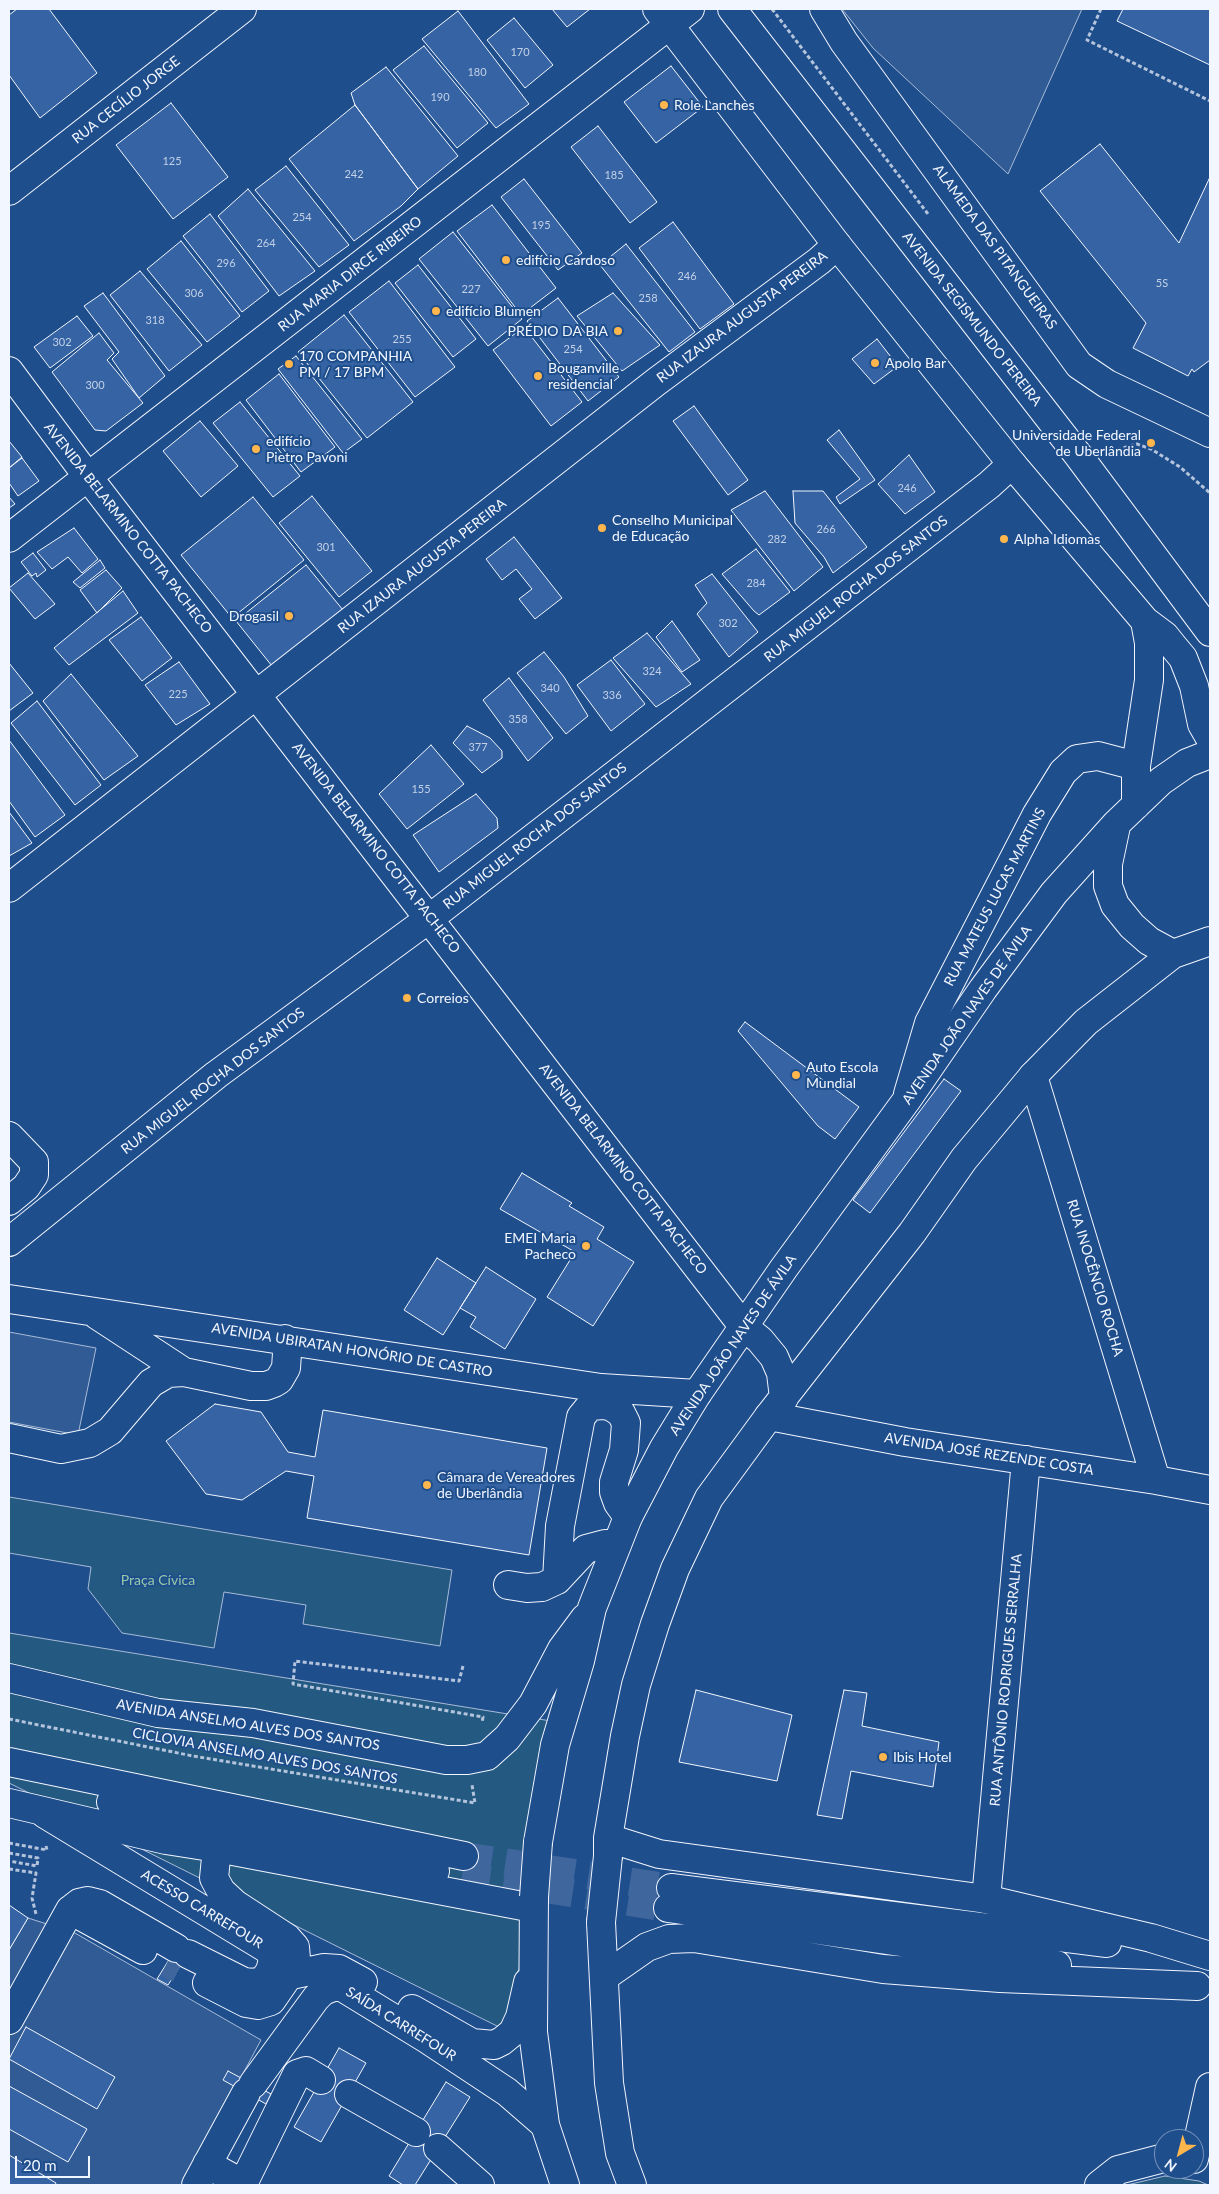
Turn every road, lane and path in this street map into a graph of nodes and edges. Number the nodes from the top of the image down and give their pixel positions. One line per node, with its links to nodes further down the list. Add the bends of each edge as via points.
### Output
1 (242, 9): 8 (main road, RUA CECÍLIO JORGE)
2 (690, 9): 6 (main road, RUA MARIA DIRCE RIBEIRO)
3 (732, 9): 12 (main road, AVENIDA SEGISMUNDO PEREIRA)
4 (824, 9): 11 (main road, ALAMEDA DAS PITANGUEIRAS, via 844,42 1079,365 1107,384)
5 (1101, 9): 7 (path, via 1087,40)
6 (663, 17): 9 (main road); 14 (main road, RUA MARIA DIRCE RIBEIRO)
7 (1210, 101)
8 (9, 191)
9 (837, 245): 13 (main road); 19 (main road, RUA IZAURA AUGUSTA PEREIRA, via 656,382)
10 (9, 371): 14 (main road, AVENIDA BELARMINO COTTA PACHECO)
11 (1210, 433)
12 (1078, 455): 15 (path, via 1101,444 1120,449 1136,444 1151,449 1180,468); 18 (main road, AVENIDA SEGISMUNDO PEREIRA)
13 (1012, 464): 17 (main road); 26 (main road, RUA MIGUEL ROCHA DOS SANTOS, via 989,486)
14 (88, 477): 16 (main road, RUA MARIA DIRCE RIBEIRO); 19 (main road, AVENIDA BELARMINO COTTA PACHECO)
15 (1210, 493)
16 (9, 538)
17 (1145, 621): 20 (main road, via 1165,636 1183,658 1194,686 1202,724); 22 (main road, via 1149,642 1149,680)
18 (1210, 632)
19 (257, 695): 25 (main road, RUA IZAURA AUGUSTA PEREIRA); 26 (main road, AVENIDA BELARMINO COTTA PACHECO)
20 (1210, 738)
21 (1210, 754): 23 (main road, AVENIDA JOÃO NAVES DE ÁVILA, via 1187,763 1161,781)
22 (1136, 766): 23 (main road); 30 (main road, RUA MATEUS LUCAS MARTINS, via 1098,756 1077,759 1063,772 1037,814 929,1023)
23 (1136, 805): 24 (main road, AVENIDA JOÃO NAVES DE ÁVILA)
24 (1116, 824): 28 (main road, via 1108,864 1108,886 1115,905 1149,941); 30 (main road, AVENIDA JOÃO NAVES DE ÁVILA, via 1054,893 983,988)
25 (9, 888)
26 (430, 918): 33 (main road, RUA MIGUEL ROCHA DOS SANTOS, via 216,1075); 36 (main road, AVENIDA BELARMINO COTTA PACHECO)
27 (1210, 941): 28 (main road)
28 (1173, 954): 29 (main road, via 1086,1022)
29 (1033, 1076): 41 (main road, via 964,1160 912,1233); 45 (main road, RUA INOCÊNCIO ROCHA)
30 (906, 1101): 36 (main road, AVENIDA JOÃO NAVES DE ÁVILA)
31 (9, 1136): 32 (main road, via 34,1162 34,1175 26,1187)
32 (9, 1201)
33 (9, 1242)
34 (9, 1299): 35 (main road, AVENIDA UBIRATAN HONÓRIO DE CASTRO)
35 (89, 1311): 37 (main road, AVENIDA UBIRATAN HONÓRIO DE CASTRO); 38 (main road)
36 (743, 1326): 40 (main road, AVENIDA JOÃO NAVES DE ÁVILA); 41 (main road, AVENIDA BELARMINO COTTA PACHECO, via 774,1357 781,1373)
37 (285, 1339): 38 (main road, via 288,1353 286,1368 274,1384 251,1386); 39 (main road, AVENIDA UBIRATAN HONÓRIO DE CASTRO)
38 (184, 1372): 43 (main road, via 168,1373 151,1383 110,1431 90,1443 61,1448)
39 (601, 1388): 40 (main road, AVENIDA UBIRATAN HONÓRIO DE CASTRO); 42 (main road, via 586,1399)
40 (697, 1394): 47 (main road, AVENIDA JOÃO NAVES DE ÁVILA)
41 (776, 1407): 44 (main road, AVENIDA JOSÉ REZENDE COSTA, via 905,1442); 62 (main road, via 709,1498 675,1569 636,1685)
42 (581, 1417): 47 (main road, via 590,1406 604,1405 621,1413 626,1423 624,1450 614,1492); 49 (main road, via 560,1526)
43 (9, 1438)
44 (1026, 1460): 45 (main road, AVENIDA JOSÉ REZENDE COSTA); 69 (main road, RUA ANTÔNIO RODRIGUES SERRALHA)
45 (1156, 1480): 46 (main road, AVENIDA JOSÉ REZENDE COSTA)
46 (1210, 1490)
47 (628, 1517): 48 (main road, AVENIDA JOÃO NAVES DE ÁVILA)
48 (616, 1544): 49 (main road, via 586,1549); 51 (main road, AVENIDA JOÃO NAVES DE ÁVILA)
49 (565, 1563): 50 (main road, via 542,1587)
50 (508, 1585)
51 (592, 1608): 56 (main road, AVENIDA ANSELMO ALVES DOS SANTOS, via 562,1649 533,1704 507,1738 487,1756); 70 (main road, AVENIDA JOÃO NAVES DE ÁVILA, bridge, via 555,1745 538,1842)
52 (463, 1666): 55 (path, via 460,1681 295,1661 294,1684 483,1716)
53 (9, 1678): 56 (main road, AVENIDA ANSELMO ALVES DOS SANTOS, via 158,1713 253,1723 446,1760)
54 (9, 1719): 56 (path, CICLOVIA ANSELMO ALVES DOS SANTOS, via 193,1756 475,1803)
55 (482, 1725)
56 (467, 1760)
57 (9, 1762): 58 (main road, via 463,1866)
58 (9, 1781)
59 (9, 1803): 60 (main road)
60 (35, 1808): 63 (main road, via 166,1840); 76 (main road, ACESSO CARREFOUR, via 269,1950 273,1960)
61 (9, 1843): 64 (path)
62 (608, 1847): 69 (main road); 75 (main road, bridge, via 601,1922)
63 (217, 1848): 70 (main road); 74 (main road, via 214,1878 221,1891 295,1947 296,1959)
64 (47, 1850)
65 (9, 1853): 66 (path, via 38,1858 37,1866)
66 (9, 1861)
67 (9, 1869): 68 (path, via 36,1873)
68 (32, 1898)
69 (986, 1899): 71 (main road, via 1151,1938)
70 (533, 1902): 73 (main road, AVENIDA JOÃO NAVES DE ÁVILA)
71 (1210, 1956): 77 (main road, via 669,1898)
72 (178, 1958): 74 (main road, via 246,2003 258,2005 271,2001); 76 (main road, via 244,1982); 78 (main road, via 70,1910)
73 (533, 1958): 74 (main road, via 520,2017 513,2032 494,2045 472,2043 339,1969 324,1968); 82 (main road, AVENIDA JOÃO NAVES DE ÁVILA, via 533,2032)
74 (289, 1975): 76 (main road)
75 (604, 1977): 77 (main road, via 647,1947 669,1940 694,1938 883,1969); 90 (main road, via 609,2083 620,2152)
76 (263, 1981)
77 (1203, 1987)
78 (9, 2020)
79 (321, 2080): 87 (main road, via 306,2071 297,2074 245,2180)
80 (1210, 2087): 83 (main road)
81 (349, 2094): 84 (main road)
82 (545, 2125): 87 (main road, SAÍDA CARREFOUR, via 507,2092 426,2038 342,1987 328,1989 316,1998 249,2089); 89 (main road, AVENIDA JOÃO NAVES DE ÁVILA)
83 (1201, 2129)
84 (416, 2132)
85 (438, 2148): 88 (main road)
86 (1154, 2161): 91 (main road, via 1118,2170)
87 (204, 2178)
88 (480, 2185)
89 (565, 2185)
90 (632, 2185)
91 (1099, 2185)

